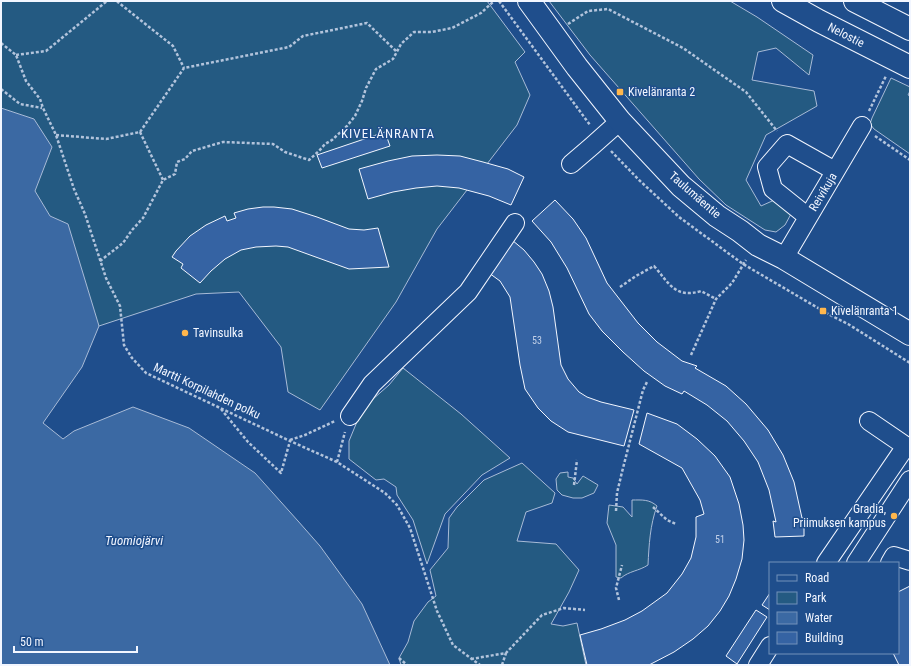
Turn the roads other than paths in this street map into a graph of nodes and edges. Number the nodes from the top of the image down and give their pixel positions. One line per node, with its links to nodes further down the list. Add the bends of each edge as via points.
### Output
1 (529, 1): 6 (main road, Taulumäentie)
2 (783, 1): 5 (main road, Nelostie, via 819,22)
3 (855, 1): 4 (main road)
4 (910, 29)
5 (910, 67)
6 (620, 121): 8 (street); 12 (main road, Taulumäentie, via 681,186 758,245)
7 (862, 126): 9 (street, Reivikuja)
8 (571, 164)
9 (835, 171): 10 (street, Reivikuja); 10 (street, via 787,144 767,167 773,190)
10 (808, 217): 12 (street, Reivikuja)
11 (515, 223): 14 (street, via 468,292 372,384)
12 (784, 258): 13 (main road, Taulumäentie)
13 (910, 334)
14 (350, 416)
15 (869, 421): 16 (street)
16 (908, 448): 19 (street)
17 (910, 480): 20 (street)
18 (910, 561): 21 (street, via 894,556)
19 (827, 562)
20 (857, 562)
21 (891, 562)
22 (769, 648): 23 (street)
23 (758, 665)

